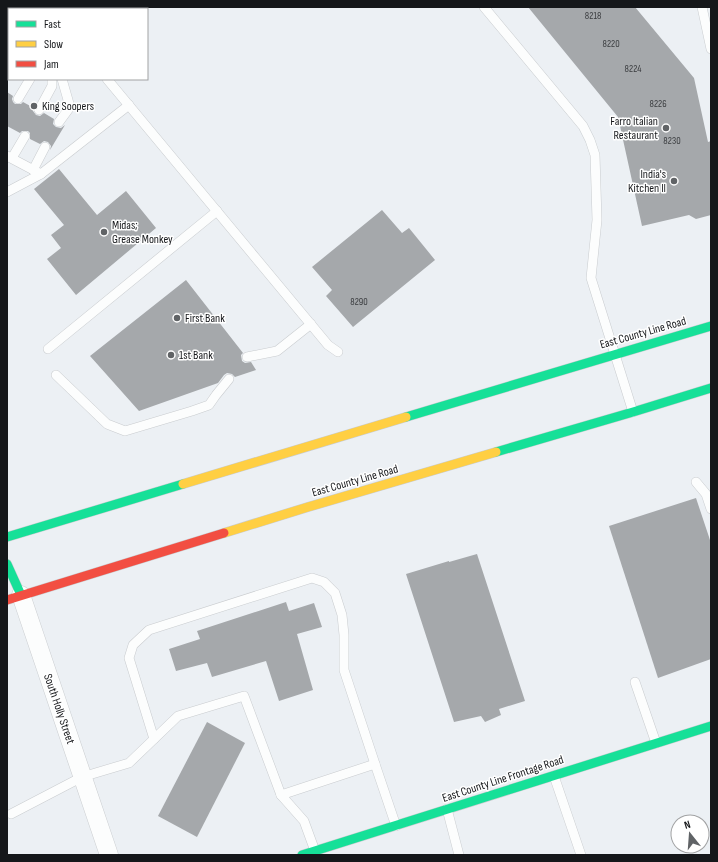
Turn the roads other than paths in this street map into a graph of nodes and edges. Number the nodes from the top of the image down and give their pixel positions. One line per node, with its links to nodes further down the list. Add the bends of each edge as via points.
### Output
1 (484, 7): 22 (lane, via 583,126 590,140 595,155 597,220 591,278)
2 (702, 7): 3 (lane)
3 (711, 49)
4 (29, 80): 8 (lane)
5 (52, 80): 10 (lane, via 52,86)
6 (62, 80): 11 (lane, via 70,106)
7 (108, 80): 9 (lane)
8 (18, 99)
9 (129, 105): 15 (lane); 17 (lane)
10 (38, 110)
11 (59, 122)
12 (25, 136): 14 (lane)
13 (45, 147): 15 (lane)
14 (9, 157): 15 (lane)
15 (37, 172): 16 (lane)
16 (7, 192)
17 (217, 211): 18 (lane); 20 (lane)
18 (311, 324): 21 (lane); 23 (lane, via 277,351)
19 (711, 326): 22 (main road, East County Line Road)
20 (48, 348)
21 (338, 352)
22 (615, 354): 27 (lane); 30 (main road, East County Line Road)
23 (247, 357)
24 (56, 375): 25 (lane, via 106,424 125,431 209,405)
25 (229, 379)
26 (711, 388): 27 (main road, East County Line Road)
27 (633, 412): 32 (main road, East County Line Road, via 308,507)
28 (696, 482): 29 (lane, via 706,494)
29 (711, 509)
30 (7, 537)
31 (7, 564): 32 (main road, South Holly Street)
32 (14, 598): 39 (street, South Holly Street)
33 (635, 682): 36 (lane)
34 (711, 726): 36 (main road, East County Line Frontage Road)
35 (154, 739): 37 (lane, via 129,658 133,645 149,630 312,578 324,582 335,593 342,615 344,670); 39 (lane, via 129,763); 40 (lane, via 178,716 244,696)
36 (656, 743): 38 (main road, East County Line Frontage Road)
37 (376, 764): 40 (lane); 43 (lane)
38 (554, 776): 41 (main road, East County Line Frontage Road); 48 (lane)
39 (82, 777): 42 (lane); 45 (street, South Holly Street)
40 (282, 795): 44 (lane, via 304,821)
41 (447, 809): 43 (main road, East County Line Frontage Road); 47 (lane)
42 (11, 814)
43 (396, 826): 44 (main road, East County Line Frontage Road)
44 (314, 851): 46 (main road, East County Line Frontage Road)
45 (109, 855)
46 (302, 855)
47 (459, 855)
48 (581, 855)

